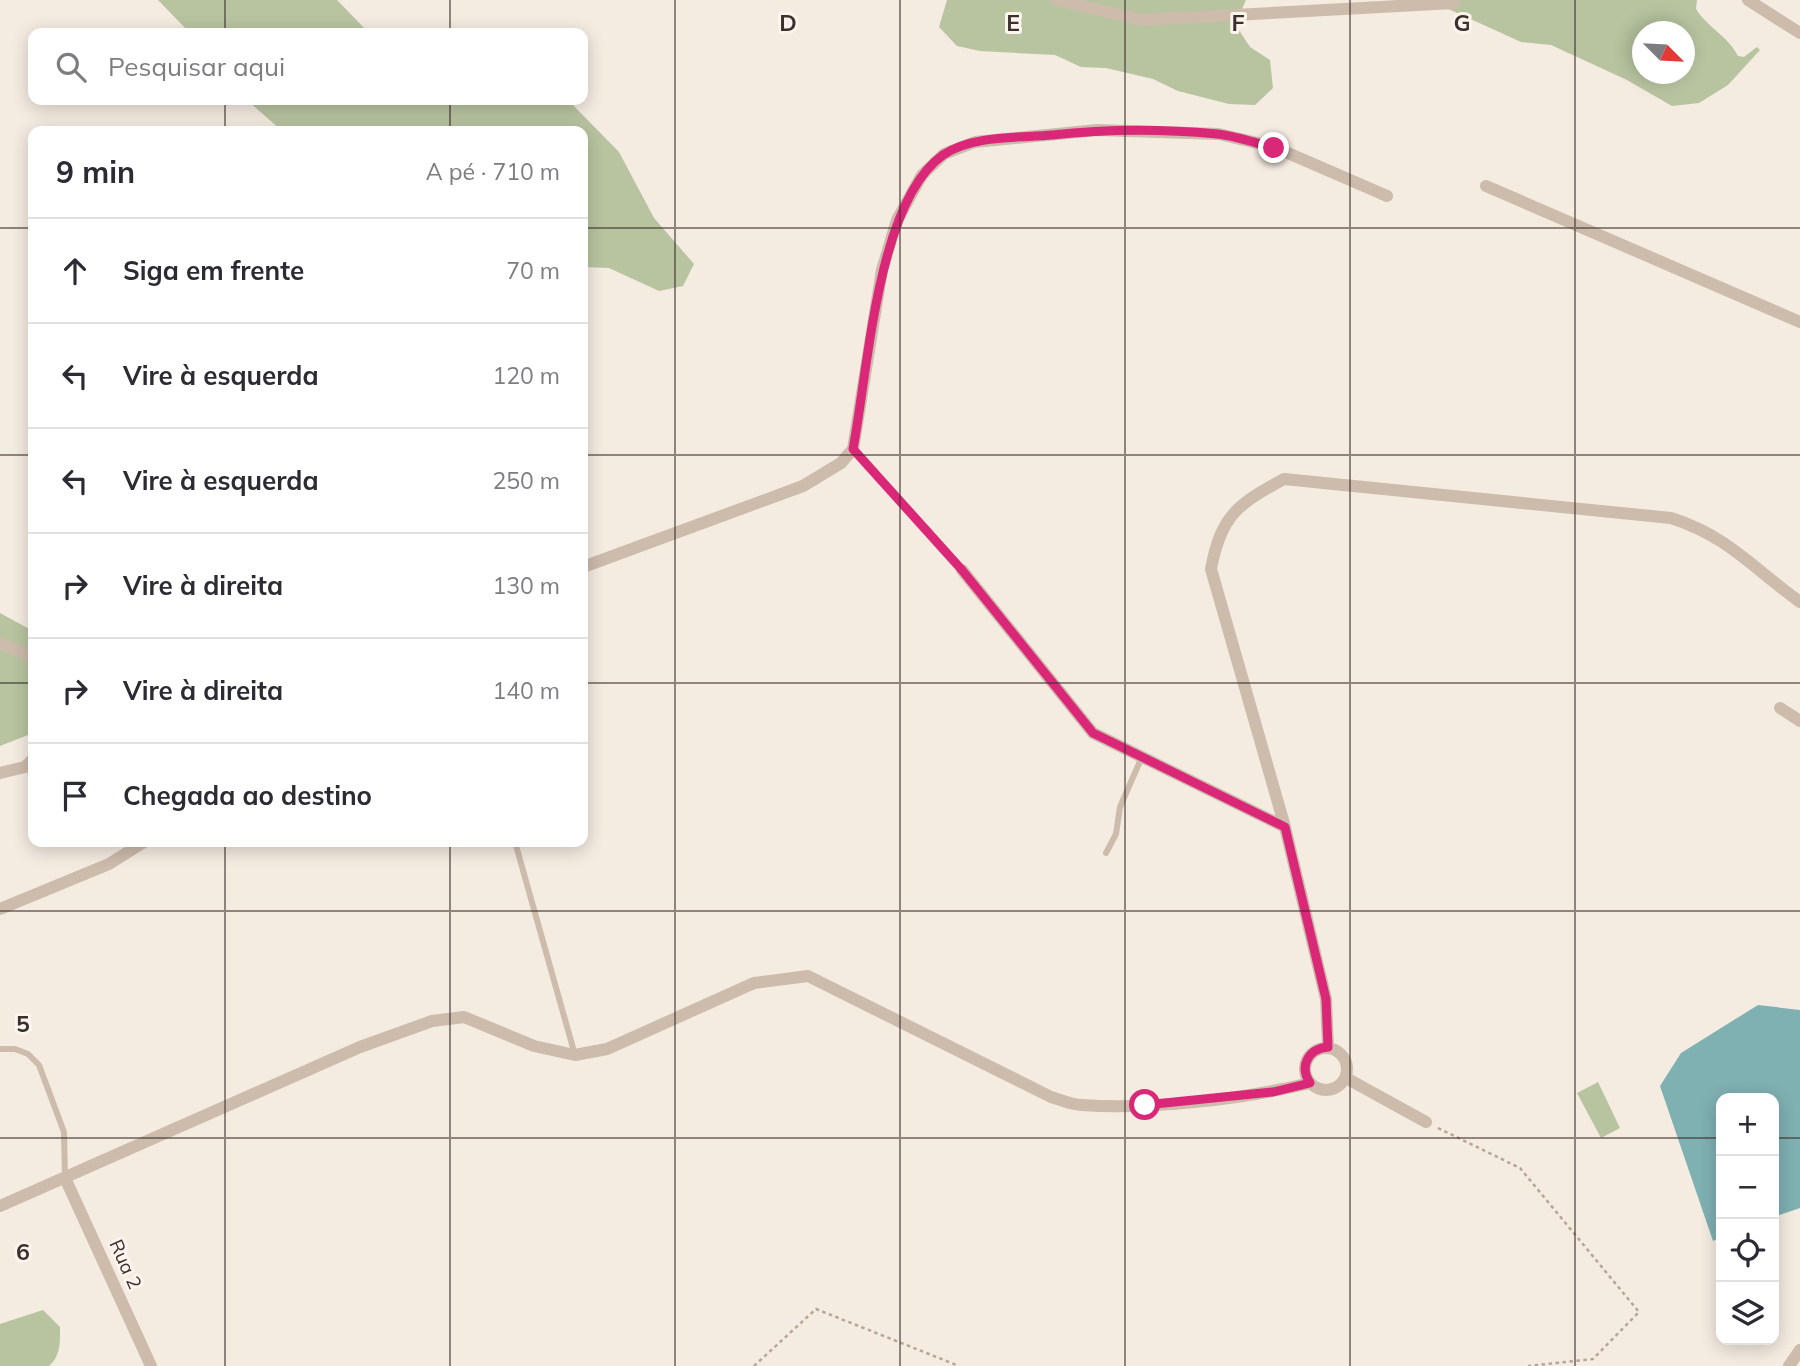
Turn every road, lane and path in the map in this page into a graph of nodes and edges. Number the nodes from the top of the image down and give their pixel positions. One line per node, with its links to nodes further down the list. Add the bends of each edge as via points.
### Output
1 (1057, 0): 3 (street, via 1142,20)
2 (1748, 0): 4 (street)
3 (1454, 3)
4 (1800, 33)
5 (1486, 186): 7 (street)
6 (1387, 196): 8 (street, via 1274,148 1219,134 1097,130 975,142 944,154 922,175 897,220 882,270)
7 (1800, 322)
8 (853, 449): 9 (street, via 841,463 803,486); 10 (path)
9 (588, 565)
10 (962, 570): 16 (street, via 1093,733)
11 (1800, 602): 19 (street, via 1735,548 1671,518 1283,479 1244,500 1229,517 1215,546 1211,569)
12 (0, 644): 13 (street)
13 (28, 654)
14 (1780, 708): 15 (street)
15 (1800, 721)
16 (1141, 759): 19 (street); 22 (lane)
17 (28, 764): 18 (street)
18 (0, 773)
19 (1285, 827): 24 (street, via 1326,999)
20 (136, 847): 23 (street)
21 (517, 847): 26 (lane)
22 (1106, 853)
23 (0, 909)
24 (1328, 1047): 27 (street, via 1344,1058); 28 (street, via 1308,1056 1304,1070)
25 (0, 1049): 30 (lane, via 28,1054 38,1065 64,1132)
26 (575, 1055): 28 (street, via 607,1049 754,983 808,976 1051,1097 1080,1105 1171,1102 1273,1092); 30 (street, via 534,1046 464,1017 432,1021 360,1047)
27 (1346, 1078): 28 (street, via 1329,1090); 29 (street)
28 (1310, 1083)
29 (1426, 1122): 36 (path, via 1520,1168 1639,1312 1593,1360)
30 (65, 1178): 31 (street); 33 (street, Rua 2)
31 (0, 1206)
32 (1800, 1350): 37 (street)
33 (151, 1366)
34 (754, 1366): 35 (path, via 816,1309)
35 (959, 1366)
36 (1528, 1366)
37 (1789, 1366)

